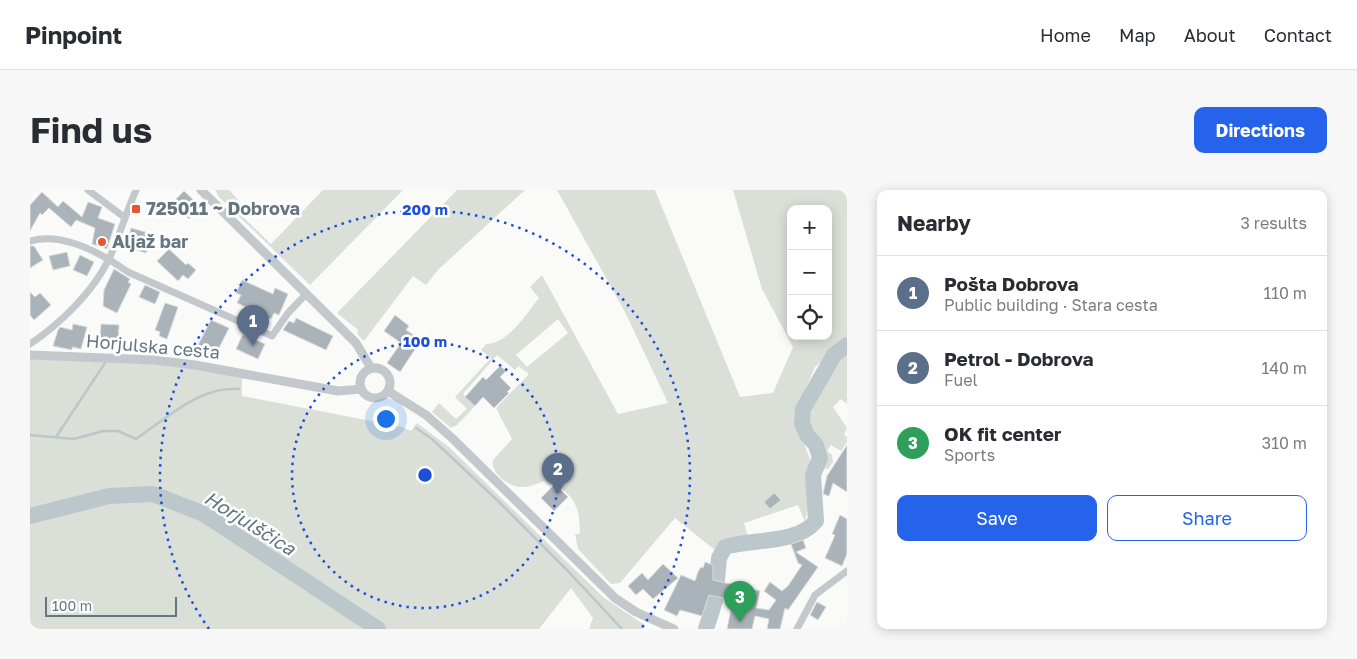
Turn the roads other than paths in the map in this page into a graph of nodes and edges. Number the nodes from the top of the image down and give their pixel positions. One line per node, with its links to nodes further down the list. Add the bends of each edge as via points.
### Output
1 (88, 190): 4 (street)
2 (136, 190): 4 (street)
3 (201, 190): 7 (street)
4 (124, 217): 6 (street)
5 (30, 241): 6 (street, via 47,237)
6 (109, 259): 7 (street, via 128,272 272,336); 8 (street, via 80,300)
7 (307, 293): 10 (street, via 356,343)
8 (30, 344)
9 (30, 354): 11 (street, Horjulska cesta, via 154,360 338,391)
10 (371, 368): 11 (street, via 362,374); 12 (street, via 381,369 388,376)
11 (361, 389): 12 (street, via 374,398)
12 (388, 391): 14 (street, via 426,415 452,438 615,598 636,612)
13 (847, 571): 15 (street, via 815,595)
14 (674, 629)
15 (797, 629)

